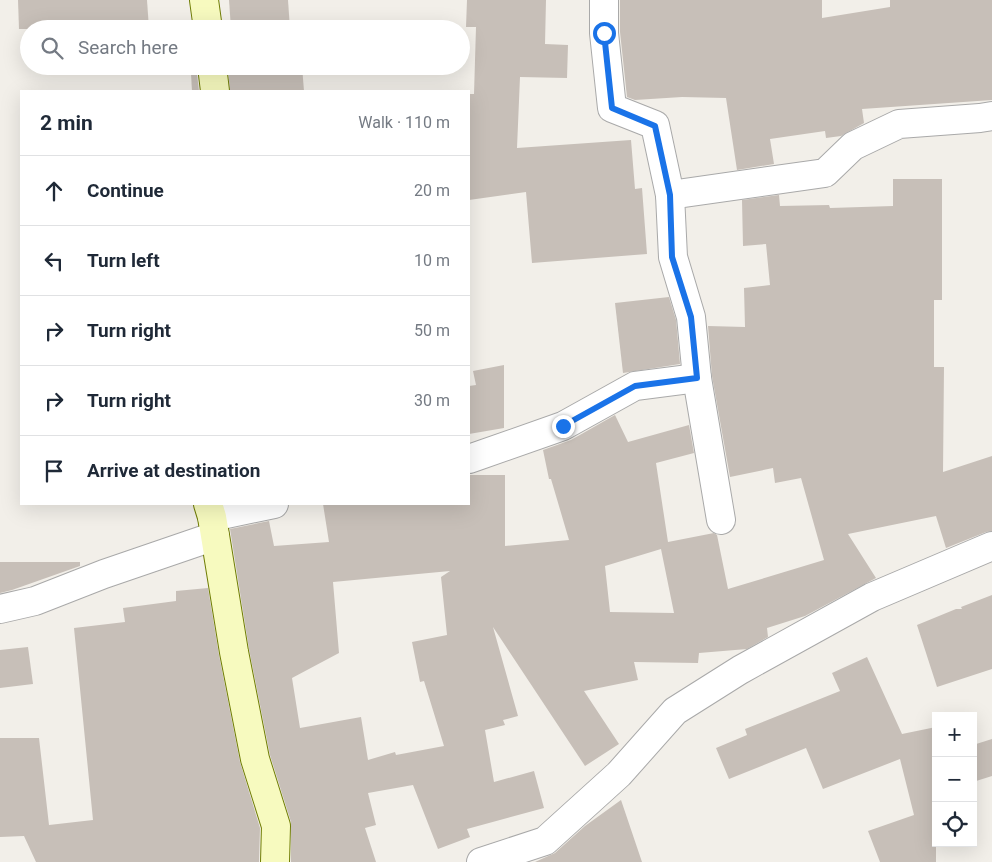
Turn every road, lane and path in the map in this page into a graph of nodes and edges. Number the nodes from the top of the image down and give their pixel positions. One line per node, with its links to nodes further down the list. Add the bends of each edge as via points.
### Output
1 (204, 0): 3 (street)
2 (604, 0): 7 (street, via 612,108 655,126)
3 (207, 20)
4 (213, 75): 5 (street)
5 (215, 90)
6 (992, 116): 7 (street, via 898,124 853,146 825,174)
7 (670, 195): 8 (street, via 672,257 691,317)
8 (697, 378): 9 (street, via 635,386 563,426); 12 (street)
9 (470, 459)
10 (270, 505): 11 (street)
11 (212, 519): 14 (street, via 35,600); 15 (street, via 255,758 276,826)
12 (721, 520)
13 (992, 546): 16 (street, via 872,597 740,670 675,711 619,774 545,841)
14 (0, 609)
15 (275, 862)
16 (481, 862)

